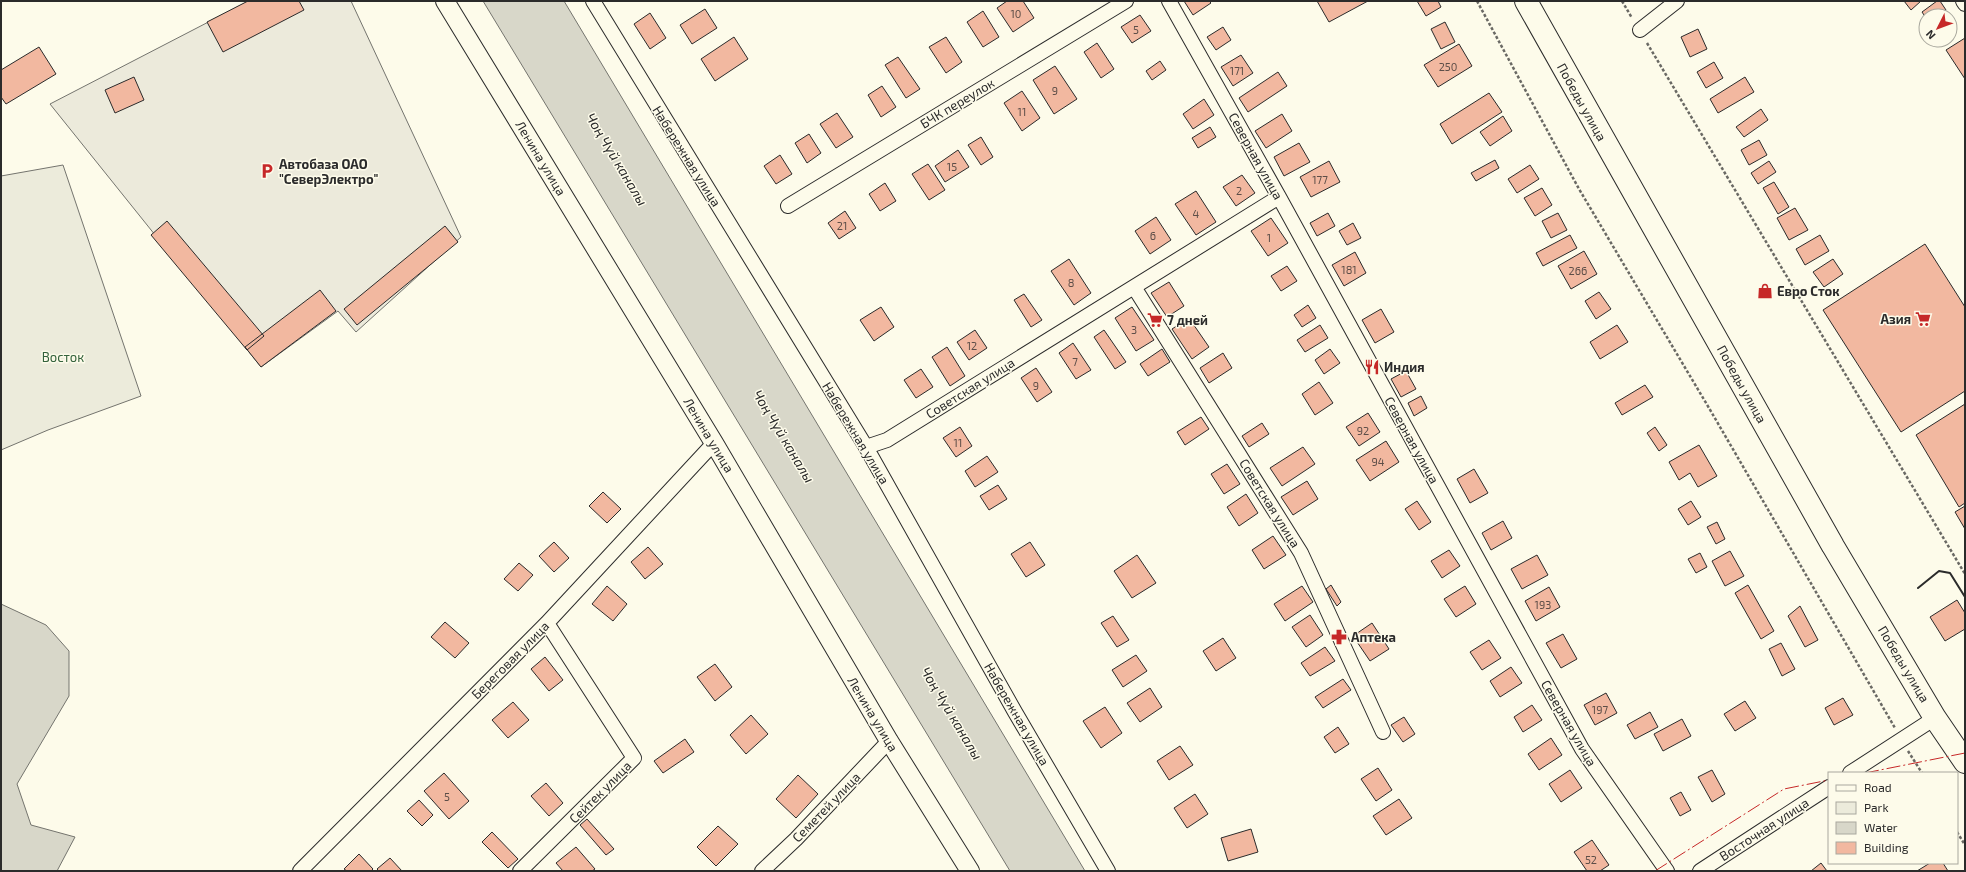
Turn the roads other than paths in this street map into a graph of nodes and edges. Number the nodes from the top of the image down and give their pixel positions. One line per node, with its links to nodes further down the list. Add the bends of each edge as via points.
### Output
1 (445, 1): 13 (street, Ленина улица)
2 (593, 1): 14 (street, Набережная улица)
3 (1126, 1): 11 (street, БЧК переулок)
4 (1169, 1): 10 (street, Северная улица)
5 (1526, 1): 16 (main road, Победы улица, via 1833,546)
6 (1678, 1): 9 (street)
7 (1963, 1): 8 (street)
8 (1965, 4)
9 (1640, 30)
10 (1279, 197): 12 (street, Советская улица); 27 (street, Северная улица, via 1582,749)
11 (788, 206)
12 (1134, 287): 14 (street, Советская улица, via 887,440); 17 (street, Советская улица, via 1301,553)
13 (714, 443): 15 (street, Береговая улица); 18 (street, Ленина улица)
14 (866, 447): 26 (street, Набережная улица)
15 (547, 623): 22 (street, Береговая улица); 23 (street, Сейтек улица, via 634,758)
16 (1936, 718): 19 (main road, Победы улица); 20 (street)
17 (1383, 732)
18 (889, 741): 24 (street, Семетей улица); 25 (street, Ленина улица)
19 (1965, 762)
20 (1852, 772)
21 (1828, 788): 28 (street, Восточная улица)
22 (300, 871)
23 (520, 871)
24 (762, 871)
25 (970, 871)
26 (1108, 871)
27 (1667, 871)
28 (1700, 871)

